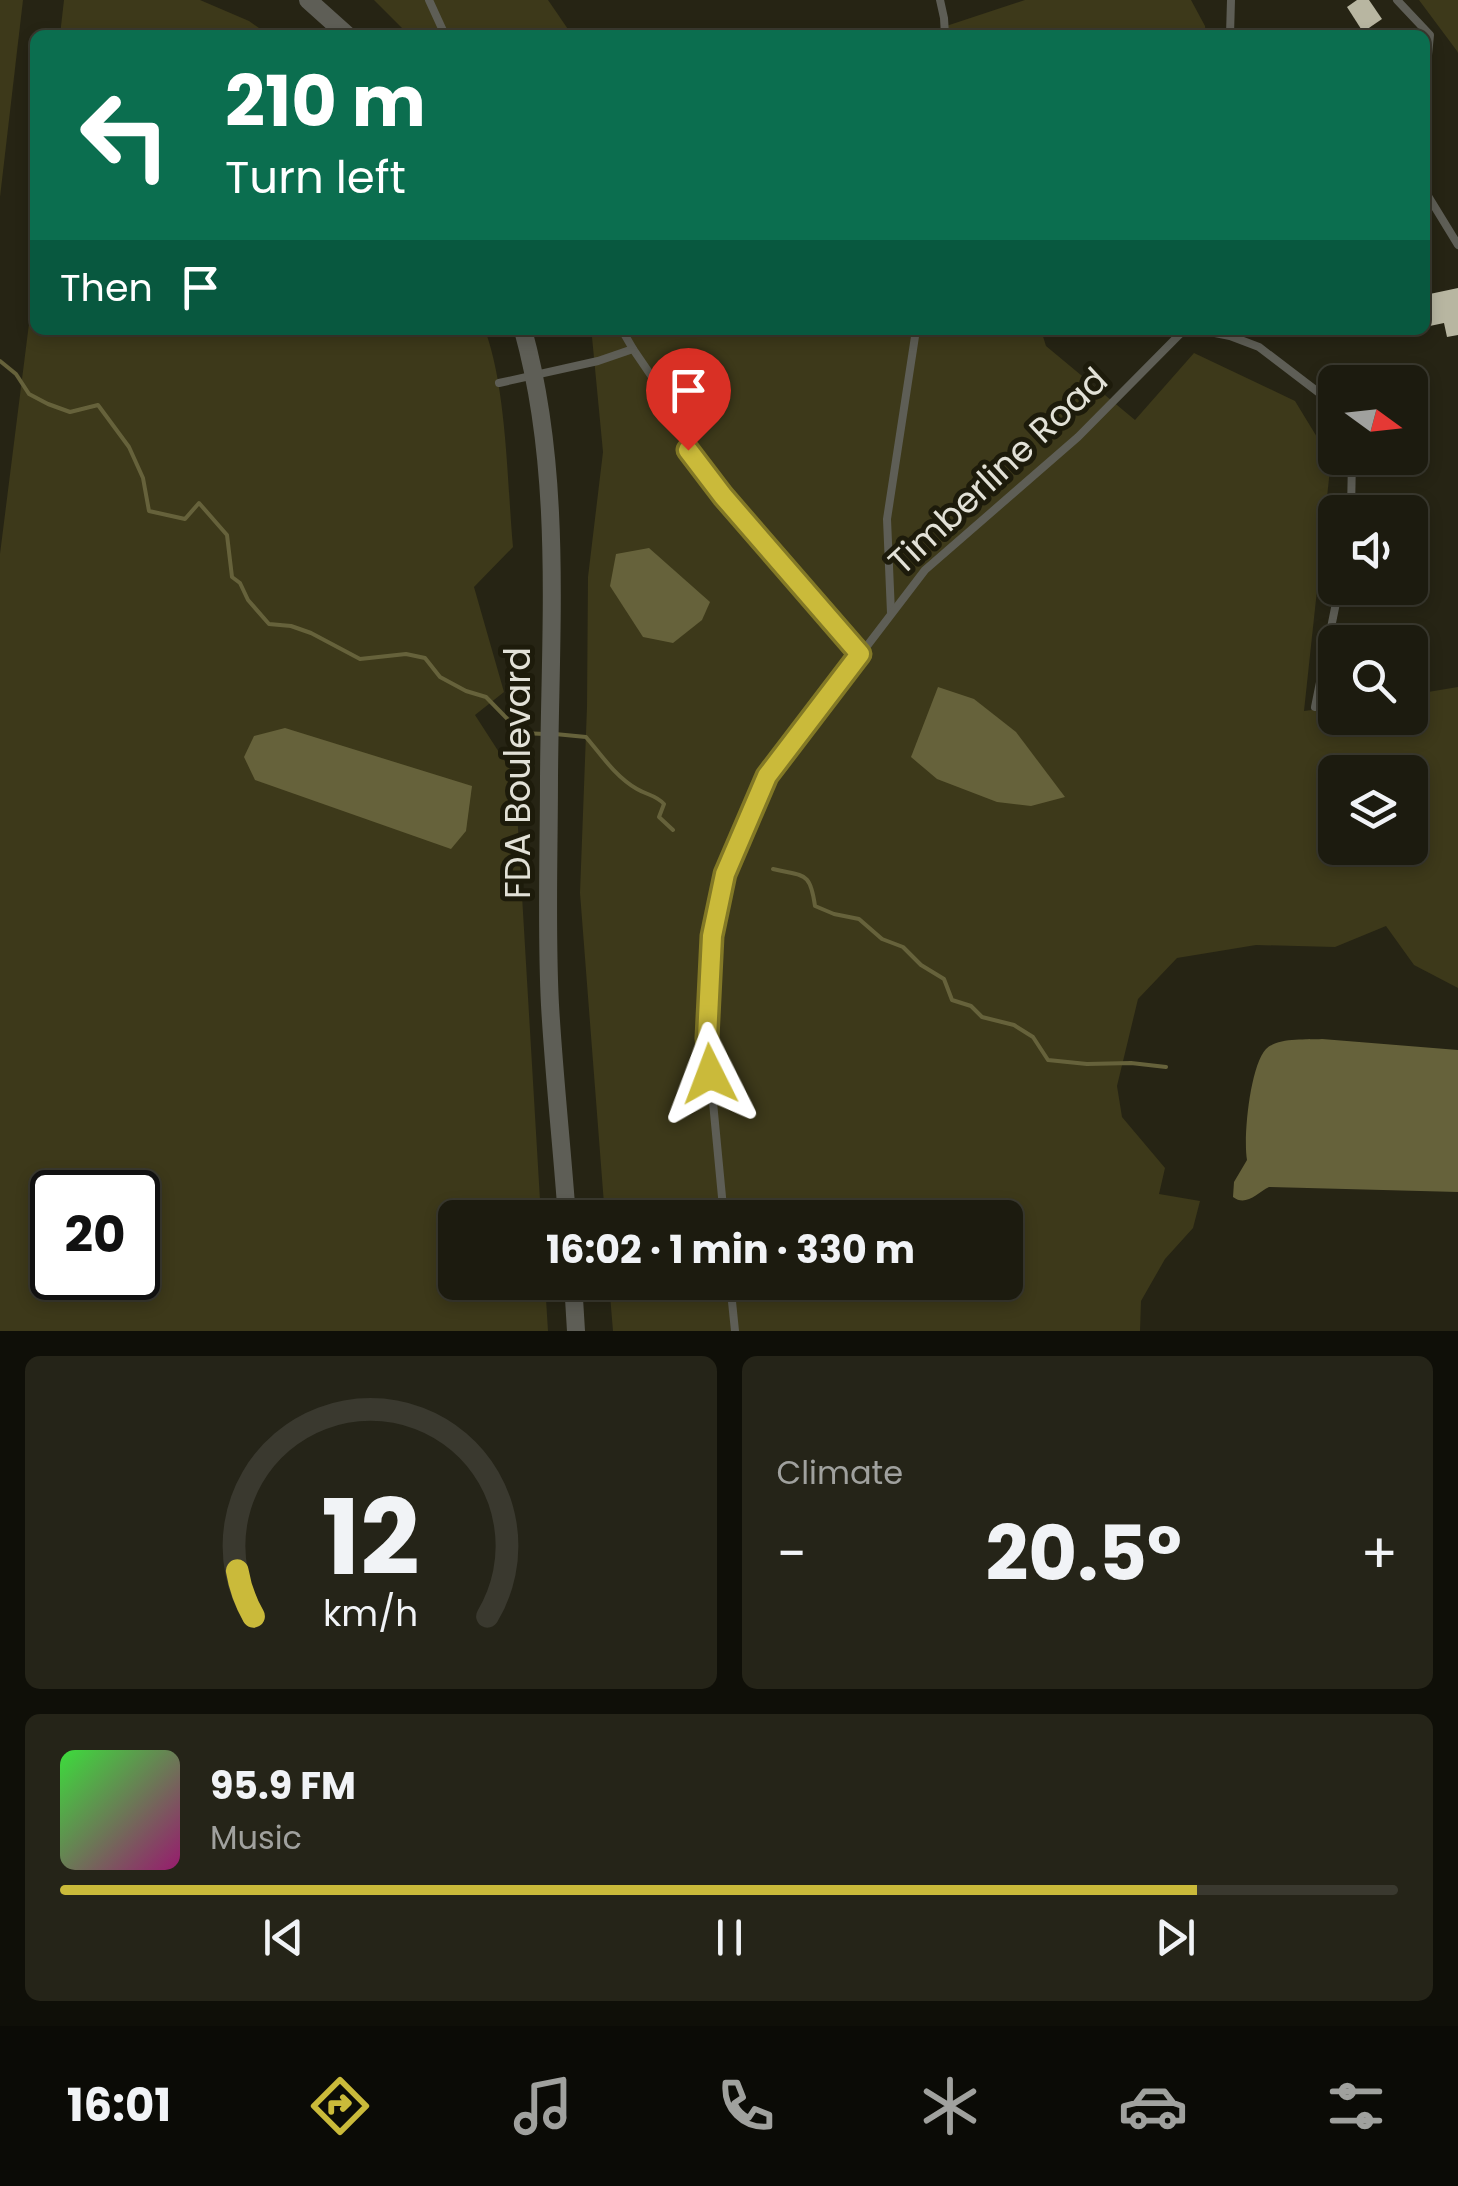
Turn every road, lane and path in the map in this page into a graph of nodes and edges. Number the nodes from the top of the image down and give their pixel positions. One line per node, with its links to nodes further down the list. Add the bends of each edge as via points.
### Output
1 (308, 0): 6 (street)
2 (429, 0): 7 (lane)
3 (940, 0): 8 (lane)
4 (1231, 0): 9 (lane)
5 (1397, 0): 10 (lane)
6 (341, 30)
7 (443, 30)
8 (944, 30)
9 (1230, 30)
10 (1425, 30)
11 (1430, 199): 12 (lane)
12 (1458, 245)
13 (525, 335): 19 (street, FDA Boulevard)
14 (625, 335): 18 (lane)
15 (915, 335): 23 (lane, via 888,518)
16 (1179, 335): 23 (lane, Timberline Road, via 1078,437 926,570)
17 (1225, 335): 21 (lane, via 1259,348)
18 (633, 349): 19 (lane); 24 (lane, via 663,393 688,450)
19 (534, 375): 20 (lane); 26 (street, FDA Boulevard, via 549,506 550,1004)
20 (499, 383)
21 (1318, 392)
22 (1336, 605): 25 (lane)
23 (891, 613): 24 (lane, Timberline Road)
24 (860, 654): 27 (lane, Timberline Road, via 767,776 725,874 712,936 707,1038)
25 (1316, 708)
26 (566, 1200)
27 (722, 1200)
28 (573, 1300): 30 (street)
29 (732, 1300): 31 (lane)
30 (576, 1331)
31 (735, 1331)

